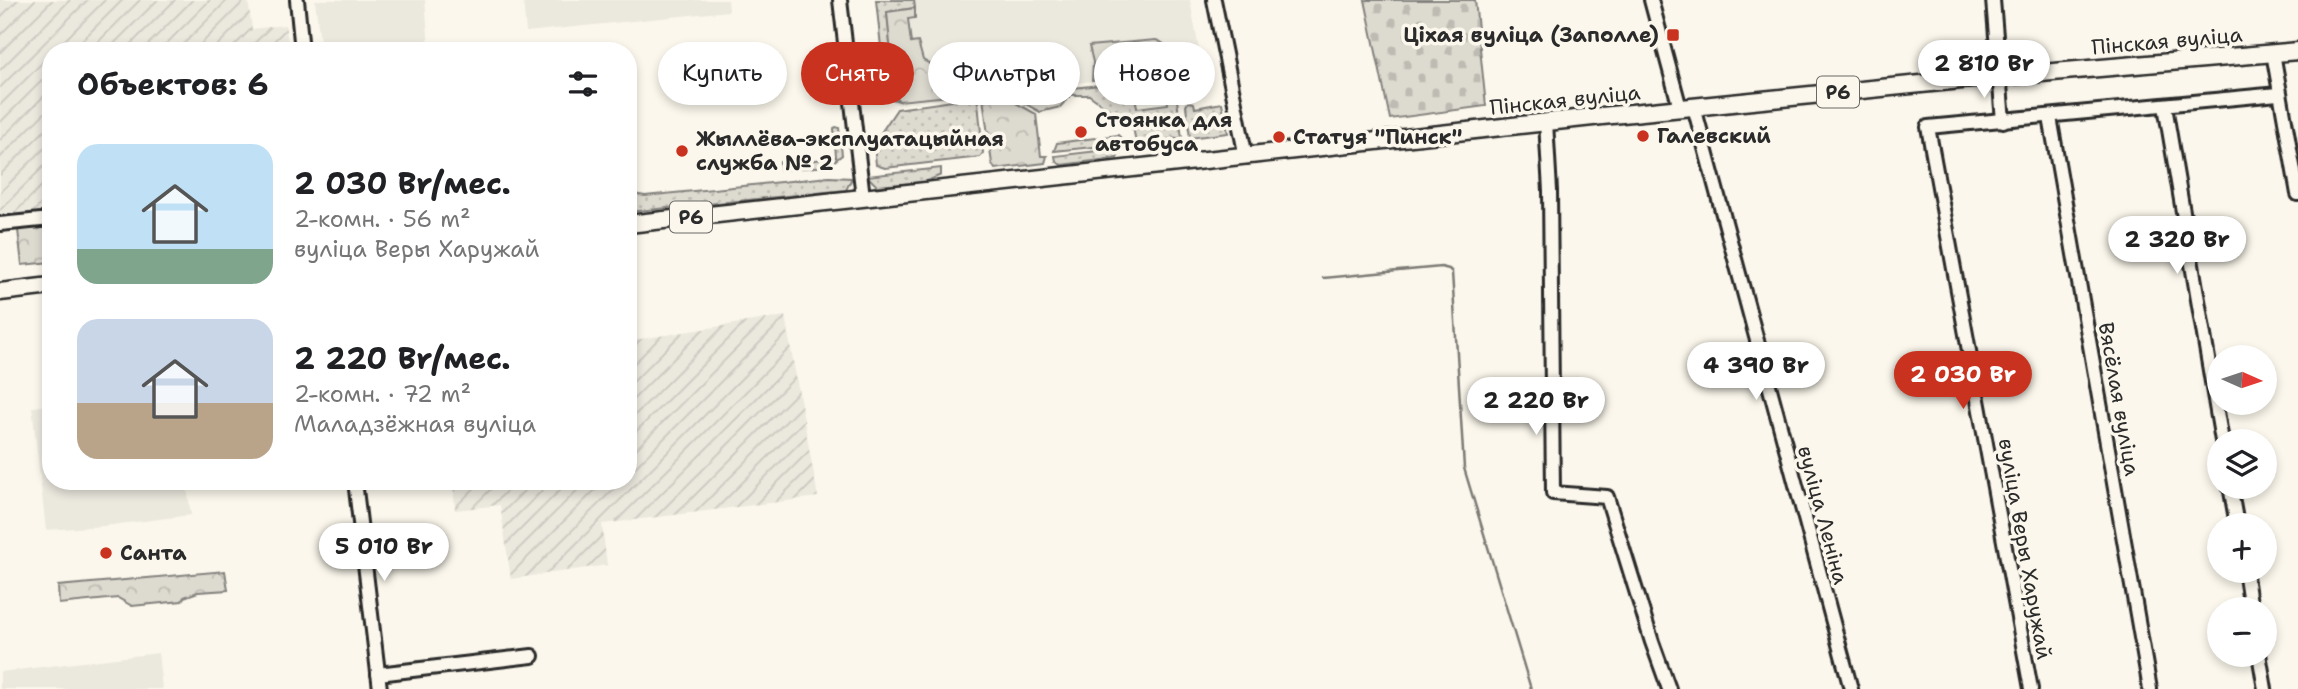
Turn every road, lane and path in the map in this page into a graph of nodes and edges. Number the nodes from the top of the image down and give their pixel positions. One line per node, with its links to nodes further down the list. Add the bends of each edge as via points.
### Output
1 (297, 0): 6 (street)
2 (840, 0): 18 (street)
3 (1214, 0): 16 (street)
4 (1651, 0): 11 (street, вуліца Леніна)
5 (1993, 0): 9 (street)
6 (301, 42)
7 (2298, 51): 8 (main road, Пінская вуліца / Р6)
8 (2273, 53): 9 (main road, Пінская вуліца / Р6); 10 (street)
9 (1998, 77): 11 (main road, Пінская вуліца / Р6); 14 (street)
10 (2278, 94): 12 (street); 17 (street)
11 (1683, 103): 15 (main road, Пінская вуліца / Р6); 31 (street, вуліца Леніна)
12 (2165, 106): 13 (street); 24 (street)
13 (2050, 117): 14 (street); 33 (street, Вясёлая вуліца)
14 (2003, 121): 32 (street, вуліца Веры Харужай, via 1928,127)
15 (1546, 122): 16 (main road, Пінская вуліца / Р6); 30 (street, via 1553,493 1607,497)
16 (1246, 157): 18 (main road, Р6)
17 (2298, 194)
18 (863, 197): 20 (main road, Р6)
19 (42, 220): 21 (street)
20 (637, 223)
21 (0, 224)
22 (42, 287): 23 (main road)
23 (0, 292)
24 (2220, 429)
25 (356, 490): 28 (street)
26 (532, 656): 28 (street)
27 (2261, 667): 34 (street)
28 (378, 674): 29 (street)
29 (380, 689)
30 (1669, 689)
31 (1851, 689)
32 (2031, 689)
33 (2150, 689)
34 (2265, 689)

